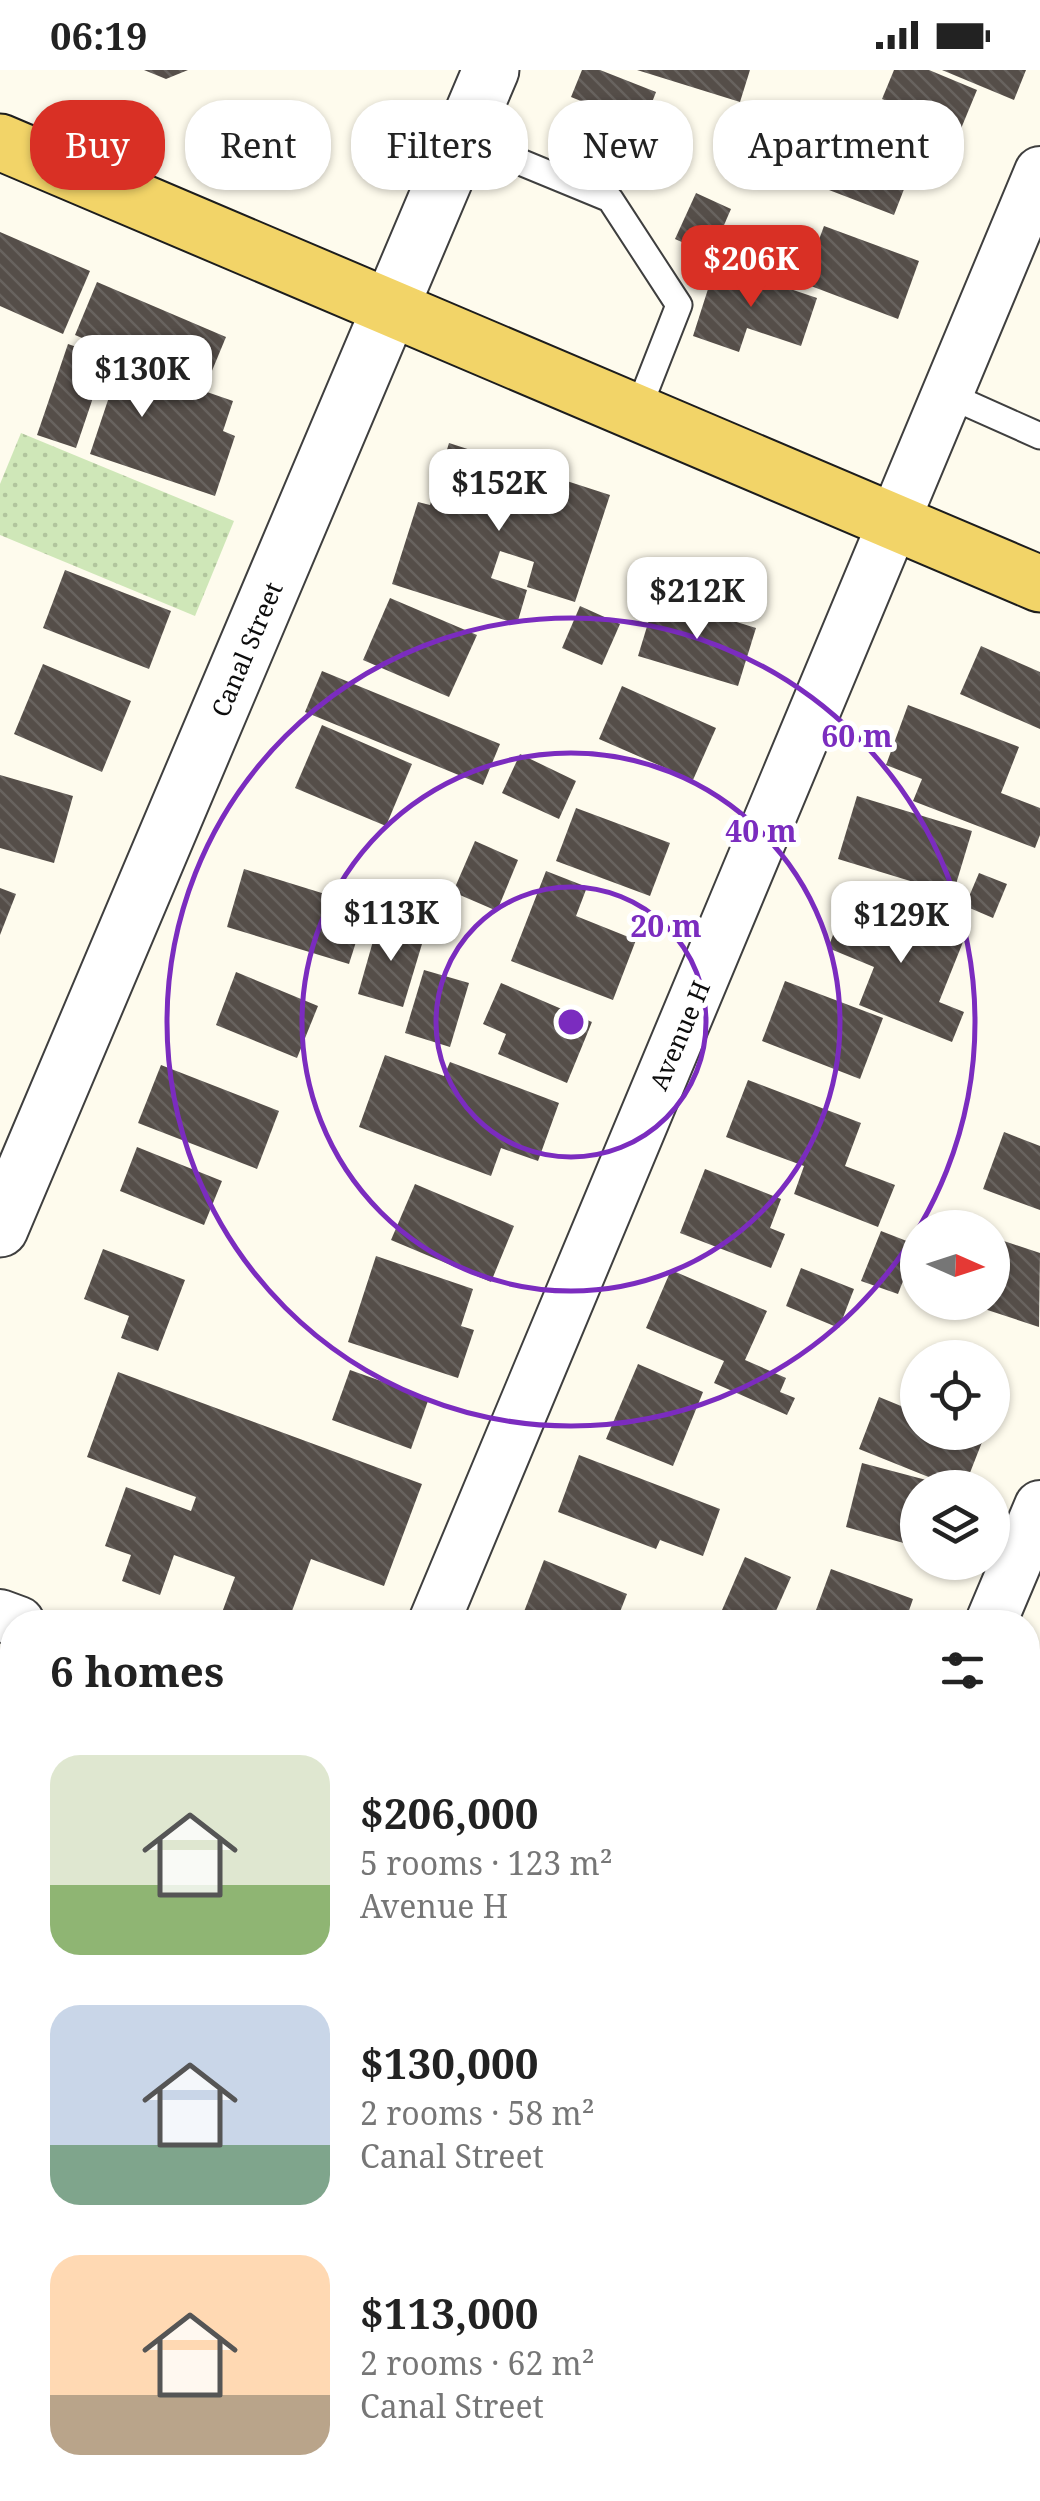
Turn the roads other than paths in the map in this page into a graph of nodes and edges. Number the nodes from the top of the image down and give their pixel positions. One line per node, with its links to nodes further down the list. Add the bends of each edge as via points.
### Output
1 (491, 70): 2 (street, Canal Street)
2 (478, 100)
3 (0, 142): 7 (main road)
4 (528, 165): 9 (lane, via 610,199 679,306)
5 (1040, 172): 8 (street, Avenue H)
6 (440, 190): 7 (street, Canal Street)
7 (391, 308): 9 (main road); 13 (street, Canal Street)
8 (946, 394): 10 (lane); 11 (street, Avenue H)
9 (637, 412): 11 (main road)
10 (1040, 436)
11 (893, 520): 12 (main road); 15 (street, Avenue H)
12 (1040, 584)
13 (0, 1229)
14 (1040, 1506): 16 (street)
15 (439, 1610)
16 (996, 1610)

